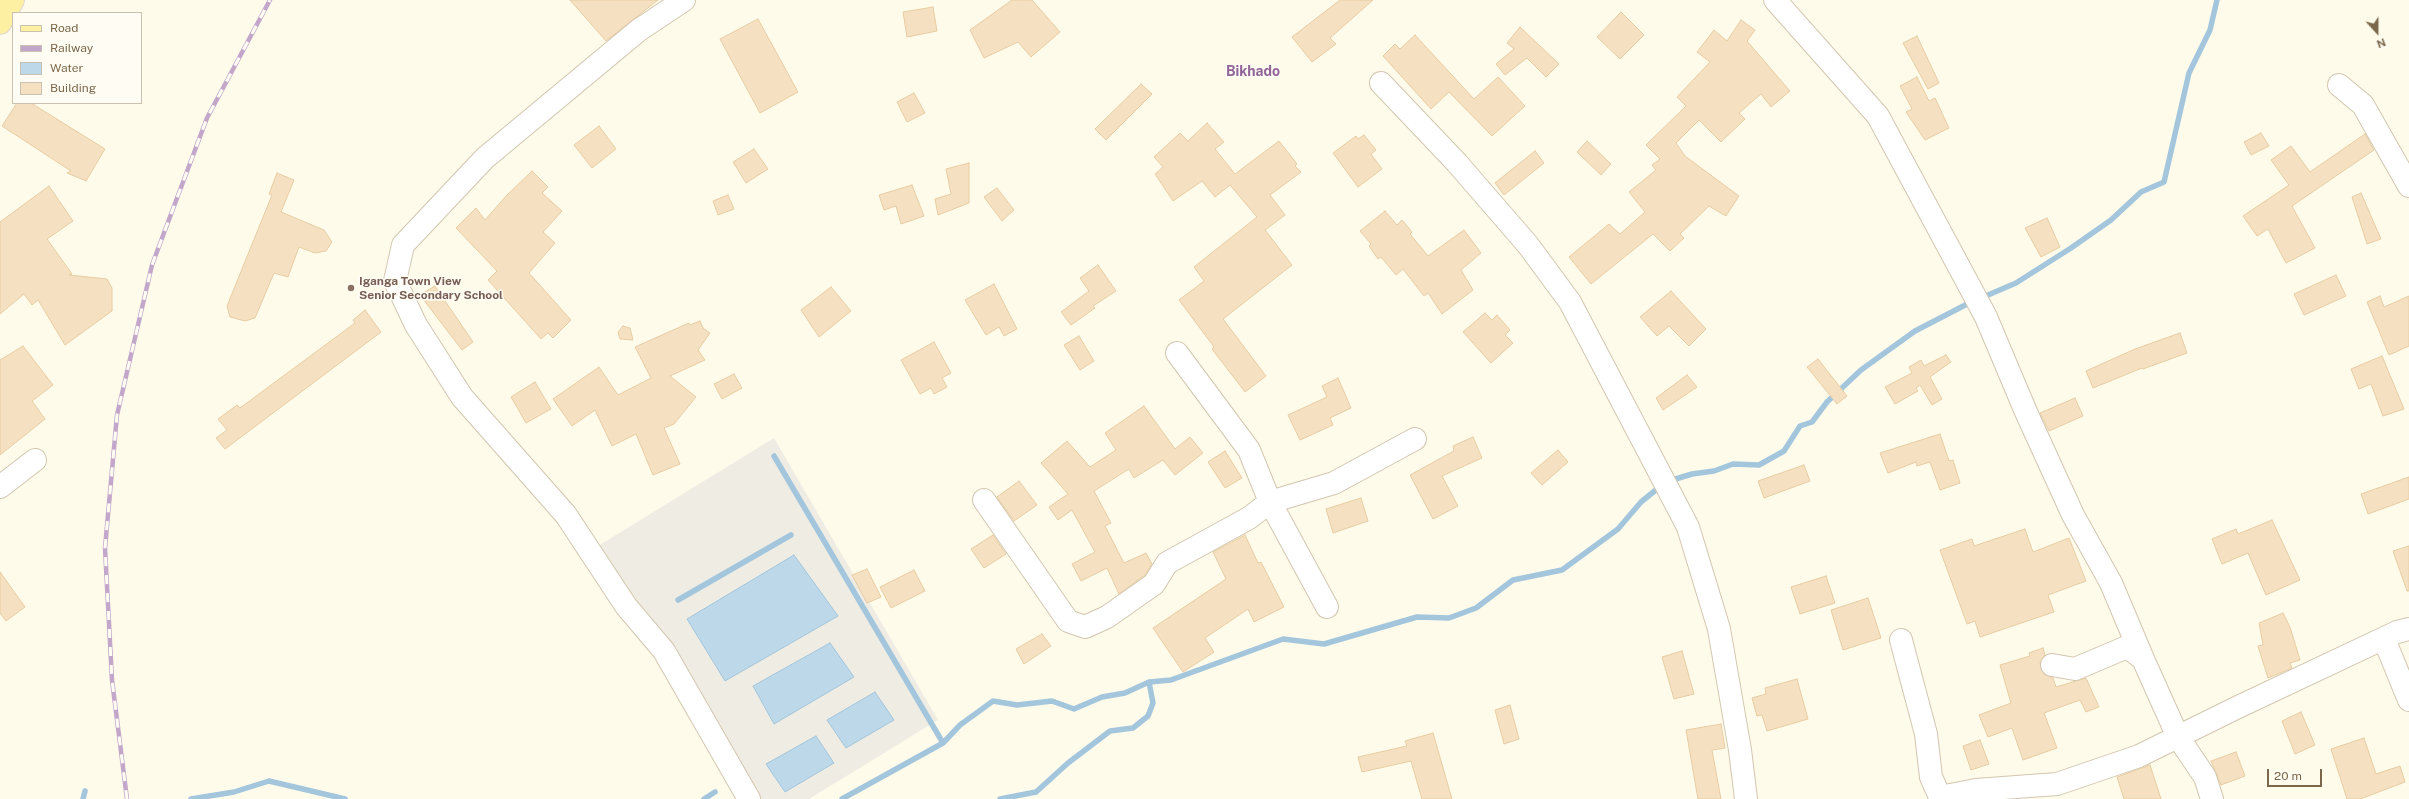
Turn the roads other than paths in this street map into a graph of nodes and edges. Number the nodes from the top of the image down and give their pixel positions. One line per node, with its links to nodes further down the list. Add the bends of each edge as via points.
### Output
1 (13, 0): 4 (main road)
2 (684, 0): 23 (street, via 639,30 485,158 403,245 395,281 416,326 462,397 566,515 626,606 664,652)
3 (1775, 0): 18 (street, via 1878,116 1983,311 2066,501 2111,583)
4 (0, 23)
5 (1381, 83): 24 (street, via 1523,239 1570,302 1688,527 1719,629)
6 (2339, 85): 7 (street, via 2363,105)
7 (2409, 186)
8 (1177, 353): 13 (street, via 1249,450)
9 (1415, 439): 13 (street, via 1334,483)
10 (35, 460): 11 (street)
11 (0, 487)
12 (984, 500): 13 (street, via 1068,621 1085,627 1107,617 1154,584 1167,563 1249,518)
13 (1270, 502): 14 (street)
14 (1327, 607)
15 (2409, 629): 16 (street)
16 (2384, 639): 20 (street); 21 (street)
17 (1902, 640): 22 (street, via 1926,734 1931,777)
18 (2143, 658): 19 (street, via 2127,647 2075,669); 21 (street)
19 (2052, 665)
20 (2409, 700)
21 (2178, 737): 22 (street, via 2138,756 2057,784 1976,790); 25 (street, via 2204,777)
22 (1937, 798)
23 (749, 799)
24 (1746, 799)
25 (2212, 799)

